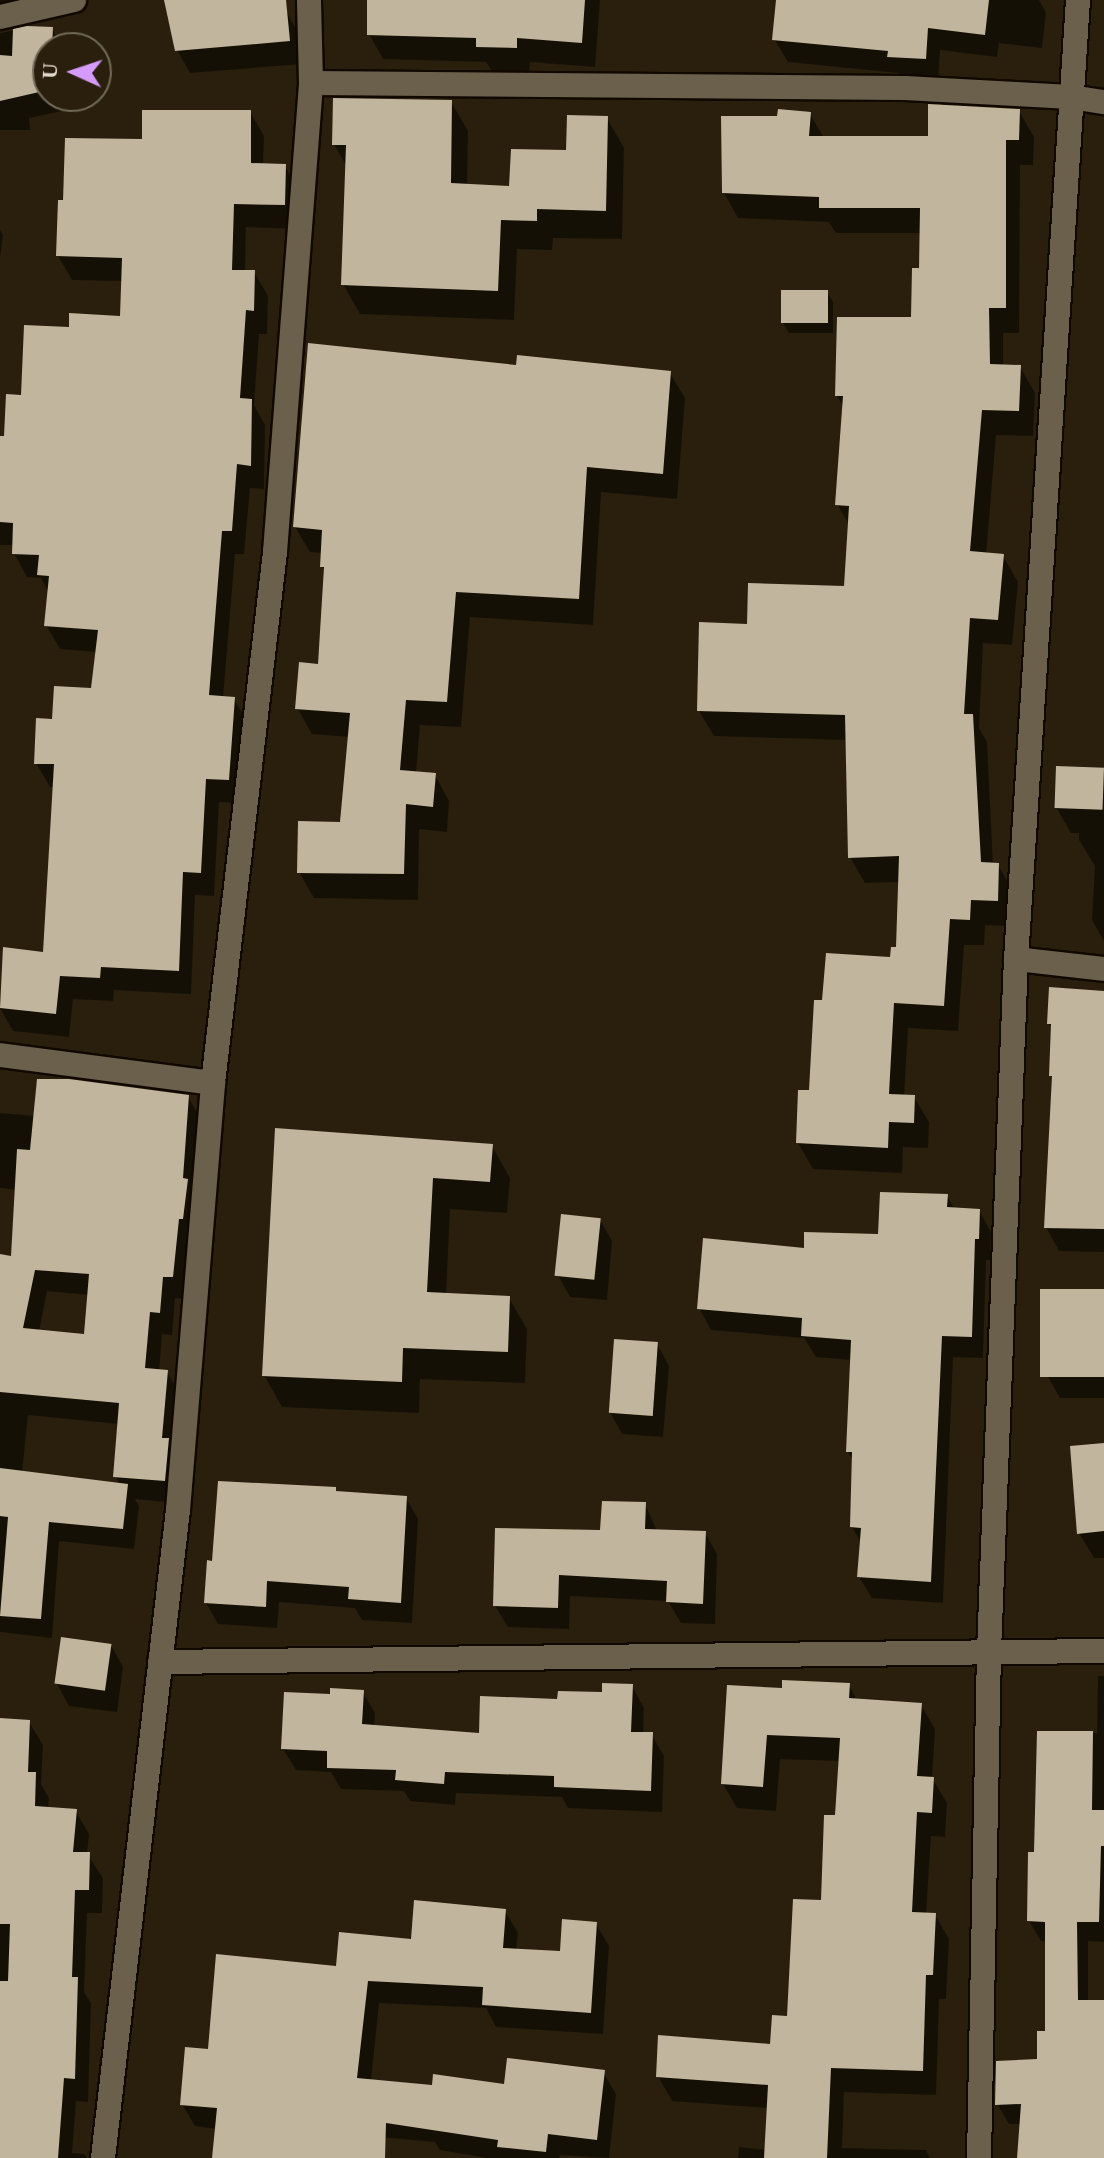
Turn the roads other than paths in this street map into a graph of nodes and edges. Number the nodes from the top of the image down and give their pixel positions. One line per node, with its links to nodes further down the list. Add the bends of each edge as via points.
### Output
1 (74, 0): 4 (street)
2 (309, 0): 5 (street)
3 (1078, 0): 6 (street)
4 (0, 17)
5 (311, 83): 6 (street, via 905,88); 11 (street, via 275,552)
6 (1071, 97): 7 (street); 8 (street)
7 (1104, 102)
8 (1016, 959): 9 (street); 12 (street)
9 (1104, 969)
10 (0, 1055): 11 (street)
11 (213, 1083): 14 (street, via 178,1510)
12 (989, 1651): 13 (street); 14 (street); 16 (street)
13 (1104, 1651)
14 (160, 1662): 15 (street)
15 (103, 2158)
16 (979, 2158)

